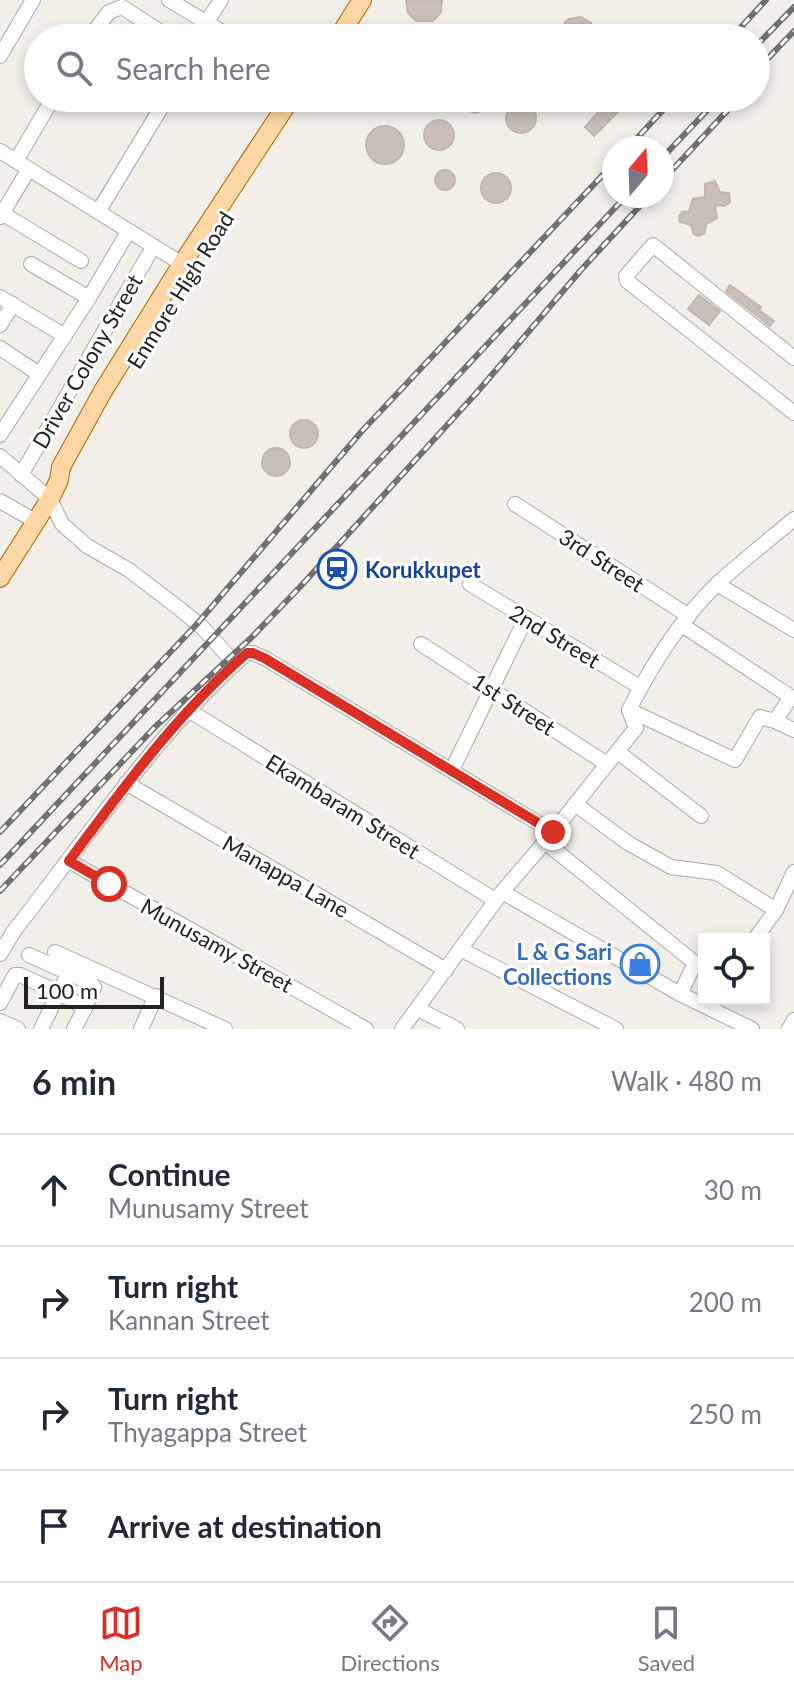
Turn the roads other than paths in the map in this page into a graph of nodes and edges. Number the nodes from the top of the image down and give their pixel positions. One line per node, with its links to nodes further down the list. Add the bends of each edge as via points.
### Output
1 (33, 0): 11 (street)
2 (221, 0): 6 (street)
3 (351, 0): 9 (main road)
4 (362, 0): 10 (main road)
5 (176, 2): 6 (street)
6 (206, 23)
7 (100, 24): 8 (street, via 122,7)
8 (148, 24)
9 (336, 24)
10 (347, 24)
11 (0, 56)
12 (47, 112): 17 (street)
13 (159, 112): 18 (street)
14 (282, 112): 24 (main road, Enmore High Road)
15 (291, 112): 24 (main road, Enmore High Road)
16 (0, 151): 17 (street)
17 (22, 165): 18 (street); 19 (street)
18 (98, 212): 20 (street)
19 (1, 214): 22 (street)
20 (128, 232): 21 (street); 25 (street)
21 (153, 247): 24 (street); 35 (street, Driver Colony Street)
22 (81, 261)
23 (31, 264): 25 (street)
24 (187, 267): 36 (main road, Enmore High Road)
25 (89, 298): 28 (street)
26 (6, 301): 27 (street); 28 (street)
27 (0, 325)
28 (65, 336): 31 (street)
29 (0, 348): 31 (street)
30 (794, 358): 32 (street, via 653,245 626,276)
31 (39, 374): 33 (street)
32 (794, 413)
33 (0, 435)
34 (0, 456): 35 (street)
35 (21, 475): 36 (street)
36 (50, 499): 40 (main road, Enmore High Road); 49 (street, via 62,524 180,609)
37 (0, 501): 40 (street)
38 (515, 504): 46 (street, 3rd Street)
39 (794, 519): 44 (street)
40 (35, 521): 41 (main road, Enmore High Road)
41 (6, 553): 42 (main road, Enmore High Road)
42 (0, 578)
43 (470, 584): 45 (street, 2nd Street)
44 (717, 584): 46 (street); 47 (street)
45 (526, 618): 50 (street, 2nd Street); 51 (street)
46 (686, 621): 50 (street); 52 (street, 3rd Street)
47 (794, 630)
48 (421, 644): 51 (street, 1st Street)
49 (235, 664): 54 (street); 59 (street, via 253,653)
50 (640, 687): 53 (street)
51 (490, 689): 58 (street, 1st Street); 59 (street)
52 (792, 698): 55 (street)
53 (629, 710): 55 (street, via 735,760 760,717); 57 (street, via 636,728)
54 (190, 711): 60 (street); 66 (street, Ekambaram Street)
55 (775, 721): 56 (street)
56 (794, 730)
57 (618, 752): 58 (street); 62 (street)
58 (607, 764): 61 (street)
59 (452, 770): 63 (street)
60 (126, 783): 64 (street); 73 (street, Manappa Lane)
61 (575, 804): 63 (street); 67 (street, via 671,867 717,873)
62 (701, 816)
63 (549, 837): 66 (street); 76 (street, via 695,963)
64 (69, 861): 71 (street); 90 (street, Munusamy Street)
65 (794, 872): 67 (street)
66 (499, 896): 69 (street); 76 (street, Ekambaram Street)
67 (776, 910): 68 (street)
68 (759, 933)
69 (460, 949): 73 (street); 93 (street)
70 (55, 952): 77 (street)
71 (0, 954)
72 (29, 955): 74 (street)
73 (446, 970): 82 (street)
74 (69, 972): 75 (street); 81 (street, via 94,987)
75 (58, 992): 79 (street, via 17,974); 81 (street); 86 (street)
76 (680, 994): 78 (street, Ekambaram Street)
77 (156, 996): 88 (street); 89 (street)
78 (698, 999)
79 (0, 1003)
80 (714, 1005): 94 (street, Ekambaram Street)
81 (85, 1008): 87 (street)
82 (418, 1009): 91 (street); 92 (street)
83 (794, 1020): 95 (street)
84 (0, 1021): 85 (street)
85 (18, 1029)
86 (41, 1029)
87 (74, 1029)
88 (141, 1029)
89 (225, 1029)
90 (366, 1029)
91 (402, 1029)
92 (457, 1029)
93 (616, 1029)
94 (752, 1029)
95 (789, 1029)

